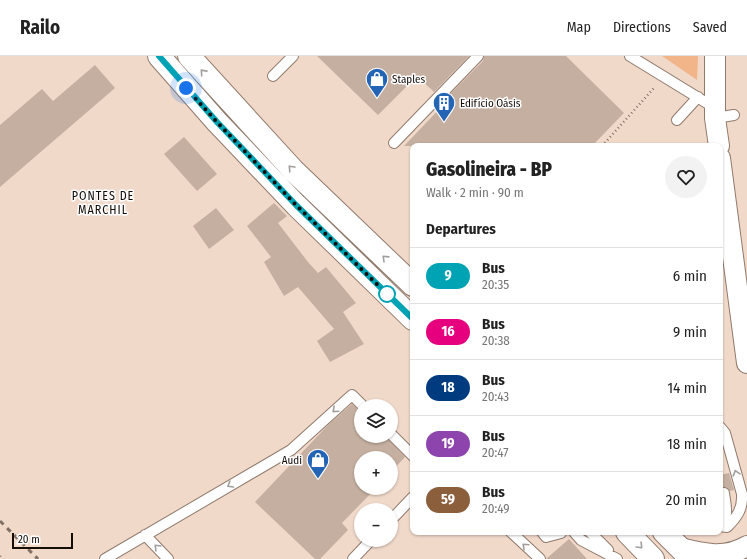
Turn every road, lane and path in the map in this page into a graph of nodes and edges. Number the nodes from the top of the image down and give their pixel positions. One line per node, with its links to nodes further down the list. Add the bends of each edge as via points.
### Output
1 (159, 56): 18 (main road, via 296,205)
2 (189, 56): 17 (main road, one-way to 2, via 294,171)
3 (292, 56): 7 (lane)
4 (478, 56): 13 (lane)
5 (630, 56): 8 (lane)
6 (715, 56): 10 (street)
7 (273, 76)
8 (663, 77): 9 (lane); 14 (path)
9 (698, 98): 10 (lane); 12 (lane)
10 (715, 113): 11 (lane); 15 (street)
11 (734, 115)
12 (677, 120)
13 (394, 143)
14 (605, 143)
15 (718, 143)
16 (723, 182): 19 (street)
17 (410, 282)
18 (410, 316)
19 (747, 363)
20 (356, 399): 29 (lane, one-way to 29, via 352,395 291,450)
21 (723, 431): 28 (lane, one-way to 21, via 727,527 735,520 742,501)
22 (398, 441): 23 (lane)
23 (410, 453)
24 (724, 493): 27 (lane, via 726,517)
25 (410, 500): 26 (lane)
26 (398, 513)
27 (723, 522)
28 (723, 526)
29 (145, 535): 40 (lane); 41 (lane, one-way to 29)
30 (514, 535): 43 (lane, one-way to 30)
31 (576, 535): 44 (lane)
32 (593, 535): 44 (lane)
33 (630, 535): 45 (main road, one-way to 45)
34 (668, 535): 35 (main road)
35 (683, 546): 36 (street, via 705,554 724,556)
36 (747, 546)
37 (364, 547): 42 (lane)
38 (0, 556): 39 (path)
39 (2, 559)
40 (105, 559)
41 (168, 559)
42 (353, 559)
43 (540, 559)
44 (617, 559)
45 (653, 559)

